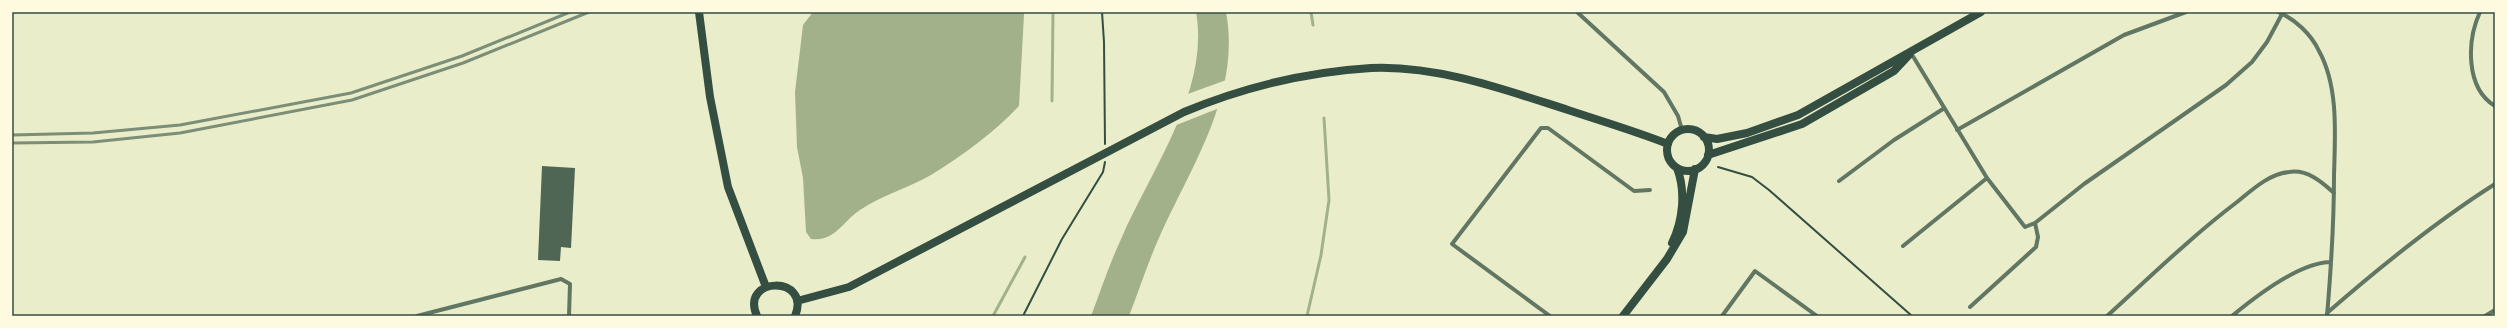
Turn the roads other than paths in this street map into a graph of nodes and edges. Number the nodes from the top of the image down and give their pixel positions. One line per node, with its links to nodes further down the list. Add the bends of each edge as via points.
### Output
1 (699, 12): 26 (main road, via 710,97 728,187)
2 (1577, 12): 10 (street, via 1664,92 1678,116)
3 (1981, 12): 7 (main road)
4 (2186, 12): 11 (street, via 2124,35)
5 (2480, 12): 8 (street, via 2472,45 2472,70 2479,89)
6 (2280, 13): 21 (street, via 2306,31 2320,51 2327,72 2335,130); 22 (street, via 2267,42 2252,62 2226,85 2084,184)
7 (1912, 53): 9 (street); 12 (main road, via 1889,62 1844,90 1780,123 1717,139); 14 (main road, via 1894,71 1802,124)
8 (2495, 106)
9 (1943, 109): 11 (street); 18 (street, via 1894,140)
10 (1682, 130): 12 (main road, via 1694,130); 13 (main road, via 1676,133)
11 (1957, 130): 17 (street)
12 (1704, 136): 14 (main road, via 1708,145)
13 (1668, 144): 15 (main road, via 1668,158); 27 (main road, via 1501,89 1418,71 1372,68 1286,78 1226,95 1184,112 849,287)
14 (1708, 155): 16 (main road, via 1704,164)
15 (1677, 168): 16 (main road, via 1689,171); 25 (main road, via 1682,185 1679,224)
16 (1695, 169): 25 (main road, via 1683,232 1667,259)
17 (1986, 178): 22 (street, via 2025,227); 23 (street)
18 (1839, 181)
19 (2495, 184): 30 (street, via 2461,205 2407,245)
20 (1650, 190): 35 (street, via 1634,191 1548,128 1541,128 1452,244)
21 (2334, 193): 24 (street); 39 (street, via 2310,175 2290,171 2270,177 2204,227)
22 (2035, 223): 28 (street, via 2038,237 2036,247)
23 (1903, 246)
24 (2331, 262): 30 (street); 40 (street, via 2320,262 2291,276)
25 (1652, 277): 36 (main road)
26 (766, 287): 27 (main road, via 783,286); 33 (main road, via 755,300)
27 (797, 301): 34 (main road)
28 (1970, 307)
29 (2495, 310): 41 (street)
30 (2327, 315)
31 (417, 316): 32 (street, via 561,279 570,284)
32 (569, 316)
33 (757, 316)
34 (795, 316)
35 (1550, 316)
36 (1623, 316)
37 (1722, 316): 38 (street, via 1756,271)
38 (1817, 316)
39 (2107, 316)
40 (2232, 316)
41 (2485, 316)

